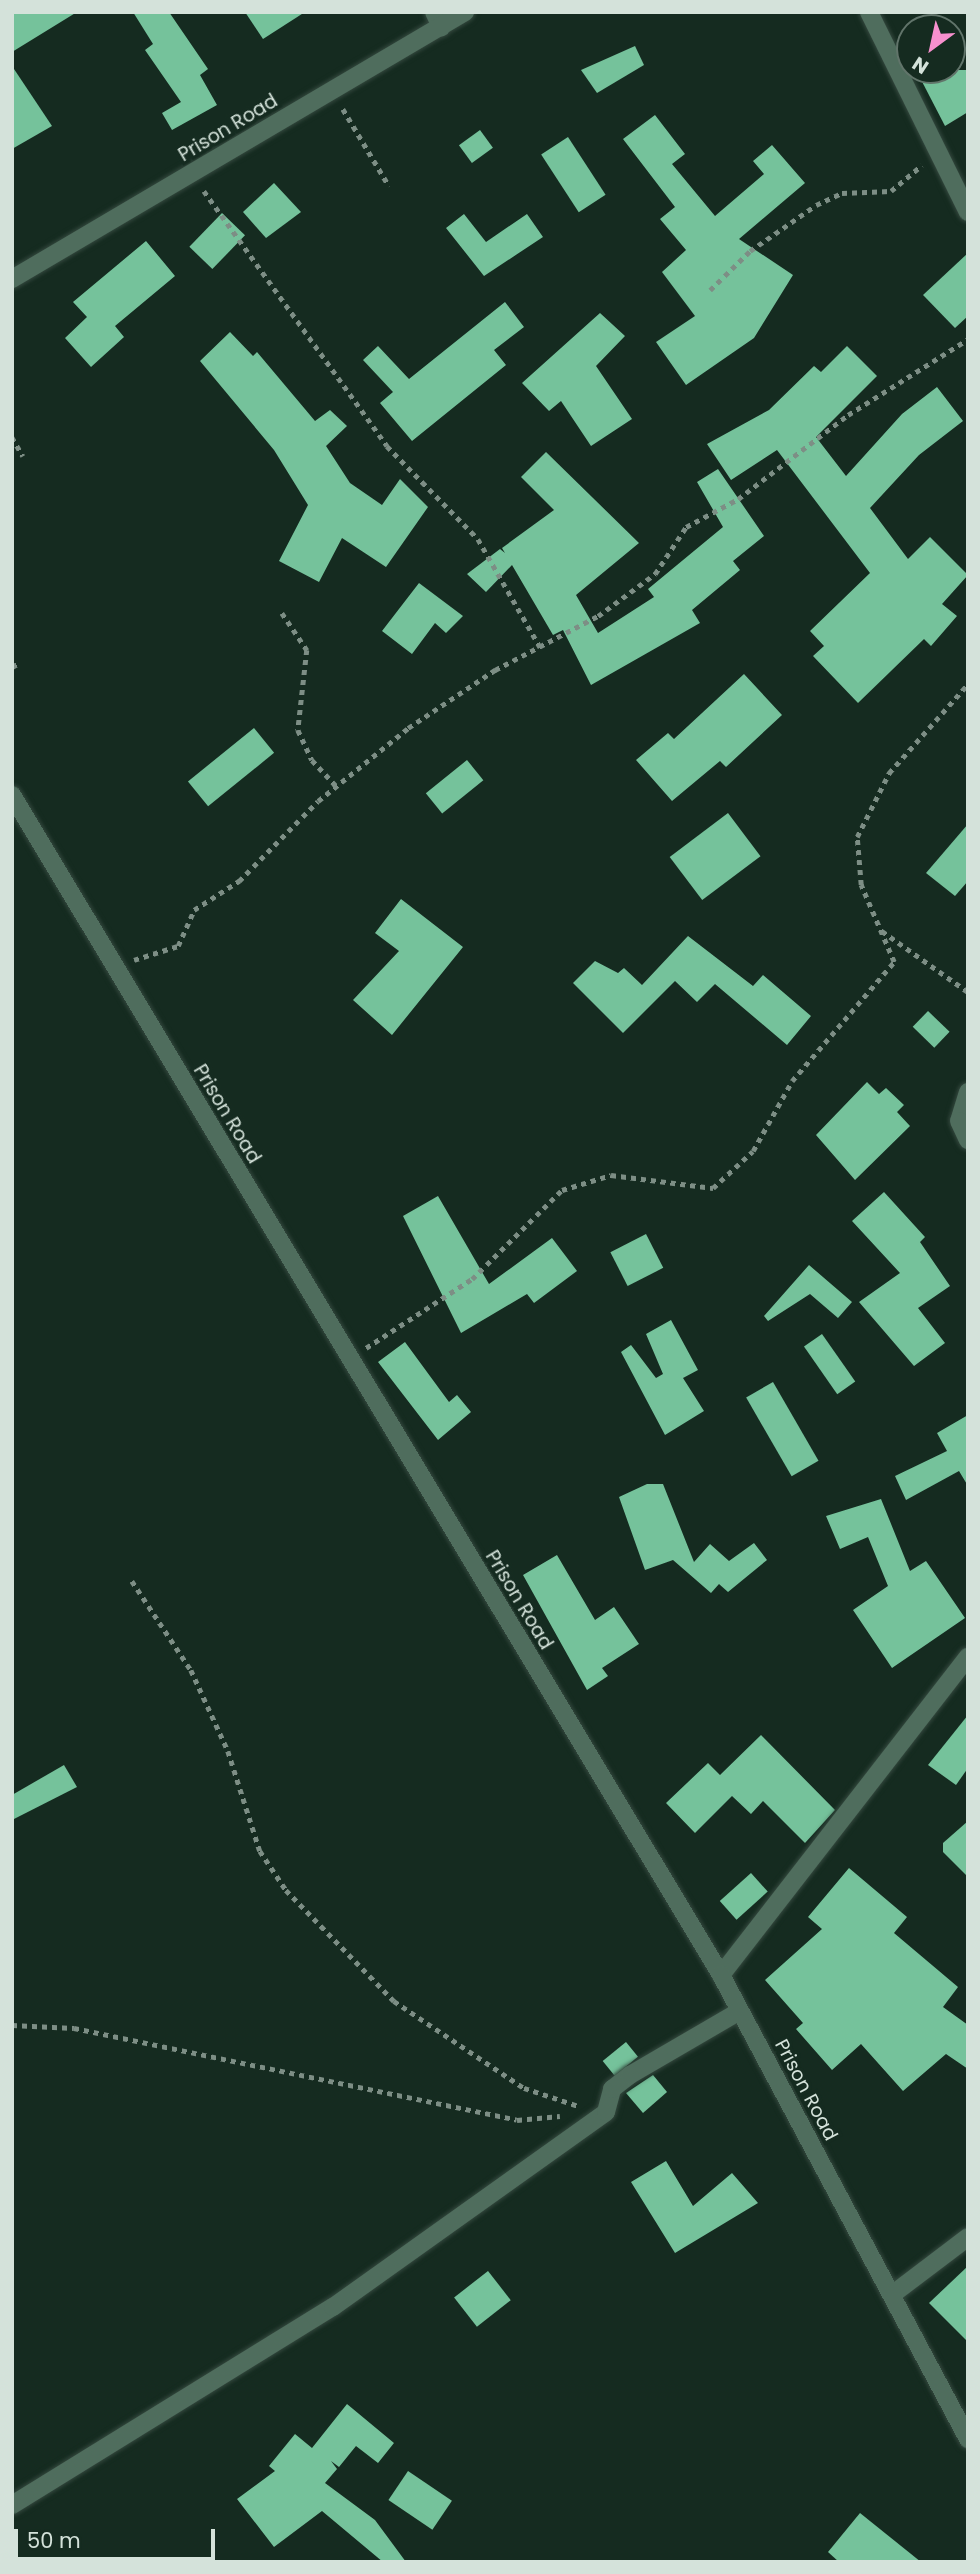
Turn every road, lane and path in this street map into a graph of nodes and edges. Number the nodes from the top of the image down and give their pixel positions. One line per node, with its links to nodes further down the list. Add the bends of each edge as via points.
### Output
1 (465, 12): 3 (street, Prison Road)
2 (869, 12): 5 (street)
3 (437, 20): 4 (street, Prison Road)
4 (332, 90): 6 (street, Prison Road); 7 (path)
5 (936, 154): 8 (street); 10 (path, via 891,191 842,193 816,205 750,251)
6 (192, 174): 9 (street, Prison Road); 15 (path, via 275,298 387,446 478,539)
7 (389, 186)
8 (968, 212)
9 (12, 279)
10 (710, 290)
11 (968, 339): 15 (path, via 848,415 738,499 686,527 655,574)
12 (12, 437): 13 (path)
13 (23, 456)
14 (282, 613): 19 (path, via 307,650 298,730 312,760)
15 (540, 647): 19 (path, via 460,691)
16 (19, 663): 17 (path)
17 (12, 667)
18 (968, 684): 21 (path, via 889,773 857,837 861,885)
19 (336, 786): 22 (path, via 239,881 194,910 178,946)
20 (12, 795): 22 (street, Prison Road)
21 (881, 931): 23 (path); 26 (path, via 894,962 792,1082 753,1151 713,1188 611,1175 562,1190 472,1279)
22 (115, 967): 26 (street, Prison Road)
23 (968, 992)
24 (968, 1092): 25 (street, via 960,1121)
25 (968, 1140)
26 (350, 1359): 29 (street, Prison Road)
27 (132, 1581): 32 (path, via 191,1670 228,1751 260,1851 286,1891 394,2001 524,2088)
28 (968, 1656): 29 (street)
29 (721, 1975): 30 (street, Prison Road)
30 (740, 2011): 32 (street, via 612,2089); 34 (street, Prison Road)
31 (12, 2025): 32 (path, via 74,2028 517,2120)
32 (606, 2112): 36 (street, via 332,2307)
33 (968, 2236): 34 (street)
34 (893, 2294): 35 (street, Prison Road)
35 (968, 2439)
36 (12, 2505)

